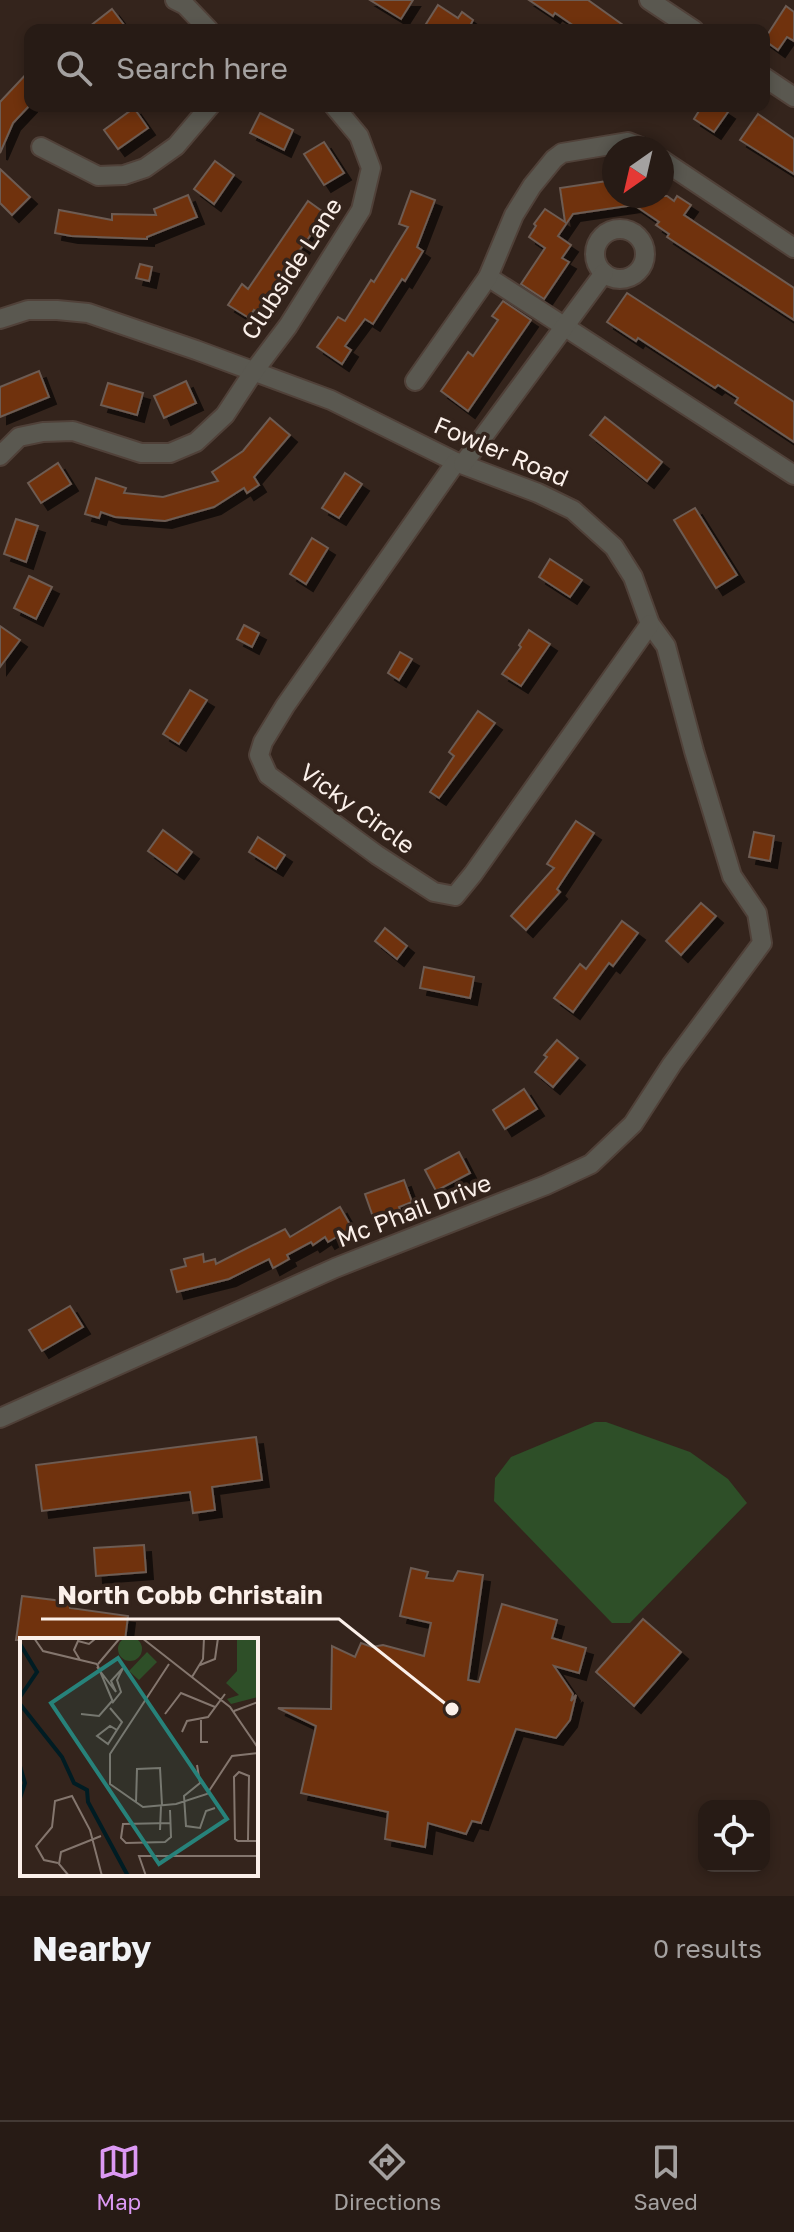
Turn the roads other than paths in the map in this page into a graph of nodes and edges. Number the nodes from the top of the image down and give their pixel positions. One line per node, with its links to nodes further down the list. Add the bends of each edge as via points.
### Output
1 (175, 0): 3 (street)
2 (649, 0): 4 (street)
3 (203, 24)
4 (685, 24)
5 (770, 81): 6 (street)
6 (794, 97)
7 (205, 112): 10 (street, via 176,146 145,168 124,175 98,176)
8 (339, 112): 17 (street, Clubside Lane, via 359,136 371,168 361,210)
9 (602, 146): 14 (street, via 554,159 514,215)
10 (41, 147)
11 (674, 168): 12 (street)
12 (794, 248)
13 (604, 273): 16 (street)
14 (488, 277): 16 (street); 18 (street)
15 (0, 319): 17 (street, Fowler Road, via 28,310 88,313)
16 (565, 326): 20 (street); 21 (street)
17 (254, 371): 19 (street, Clubside Lane, via 225,415 196,442 170,453 141,453 73,431 19,437); 20 (street, Fowler Road, via 331,400)
18 (415, 381)
19 (0, 456)
20 (459, 463): 22 (street, Fowler Road, via 573,510 614,547 633,577); 22 (street, Vicky Circle, via 285,706 259,755 268,775 422,885 455,896)
21 (794, 475)
22 (650, 624): 23 (street, Fowler Road, via 666,646 732,876 757,913)
23 (762, 943): 24 (street, Mc Phail Drive, via 633,1124 591,1164 335,1268)
24 (0, 1418)

